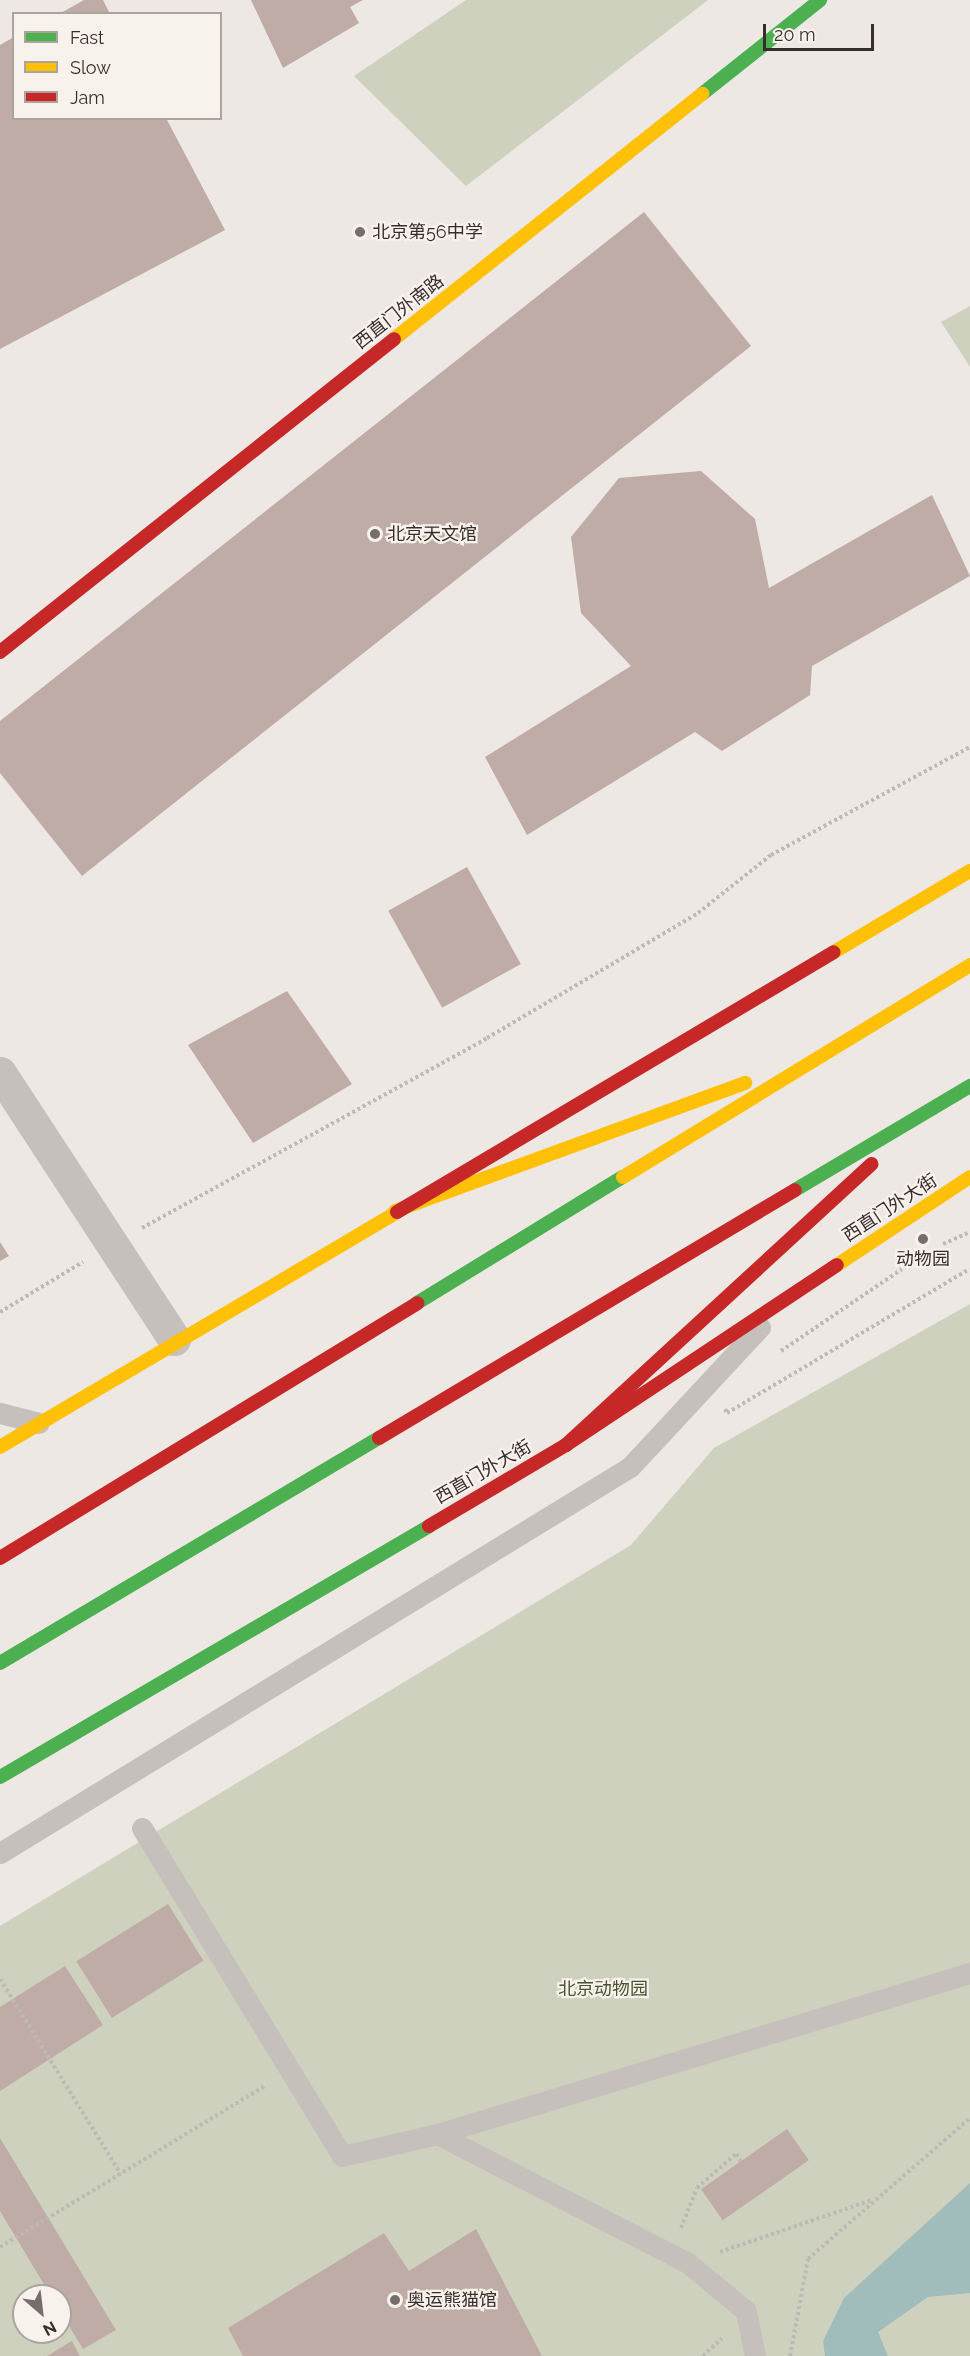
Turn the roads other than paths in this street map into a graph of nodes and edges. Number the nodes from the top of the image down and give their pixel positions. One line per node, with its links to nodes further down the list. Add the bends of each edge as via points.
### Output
1 (820, 0): 2 (main road, 西直门外南路)
2 (0, 652)
3 (970, 871): 10 (main road)
4 (970, 965): 5 (main road)
5 (811, 1059): 10 (main road); 17 (main road)
6 (0, 1073): 12 (street, via 109,1246)
7 (970, 1086): 8 (main road)
8 (921, 1118): 15 (main road); 18 (main road)
9 (970, 1177): 11 (main road, 西直门外大街)
10 (395, 1211): 12 (main road)
11 (780, 1303): 15 (main road, 西直门外大街); 21 (lane, via 630,1467)
12 (174, 1339): 14 (main road)
13 (0, 1413): 14 (lane)
14 (39, 1423): 16 (main road)
15 (566, 1444): 19 (main road, 西直门外大街)
16 (0, 1447)
17 (0, 1558)
18 (0, 1663)
19 (0, 1777)
20 (142, 1828): 23 (lane, via 294,2069 342,2156)
21 (0, 1852)
22 (970, 1972): 23 (lane)
23 (437, 2134): 24 (lane, via 679,2259 747,2310)
24 (755, 2356)

